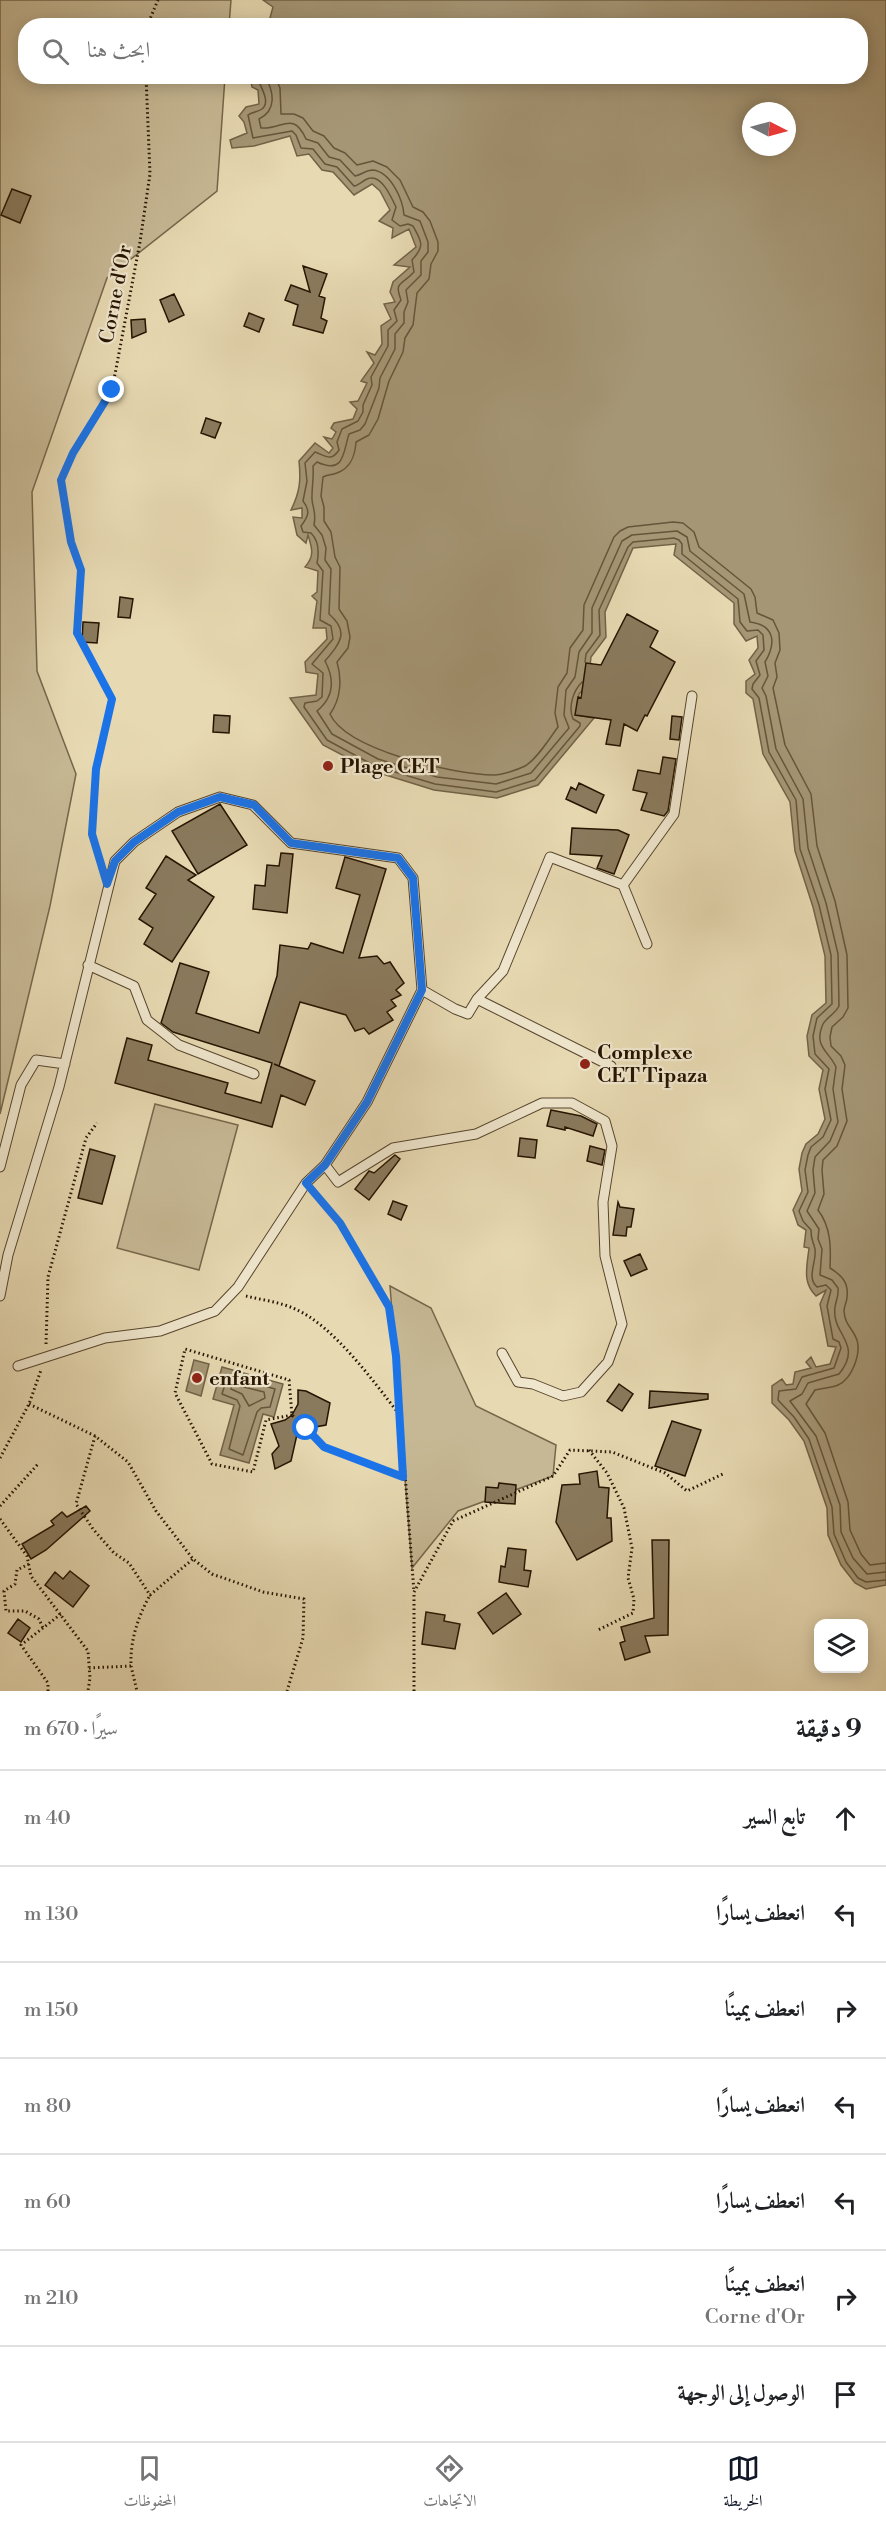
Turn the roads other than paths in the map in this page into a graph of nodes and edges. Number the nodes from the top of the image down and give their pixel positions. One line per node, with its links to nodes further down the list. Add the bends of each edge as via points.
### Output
1 (692, 696): 2 (lane, via 674,814)
2 (623, 885): 3 (lane); 6 (lane, via 550,858 503,971)
3 (647, 944)
4 (88, 965): 5 (lane, via 115,861 134,842 178,812 220,797 254,805 291,843 398,858 413,878); 7 (lane); 9 (lane, via 134,986 147,1020 179,1045)
5 (422, 990): 6 (lane, via 468,1014); 10 (lane, via 367,1102)
6 (477, 999): 8 (lane)
7 (65, 1064): 11 (lane, via 36,1060 21,1085); 12 (lane, via 8,1255)
8 (611, 1066)
9 (254, 1074)
10 (325, 1165): 13 (lane, via 338,1182 393,1148 476,1134 542,1103 573,1103 605,1121 612,1146 603,1202 605,1256 622,1324 608,1362 581,1392 563,1396 518,1382); 14 (lane, via 306,1183 232,1293 215,1311 160,1331 105,1338)
11 (0, 1167)
12 (0, 1296)
13 (502, 1353)
14 (18, 1366)

